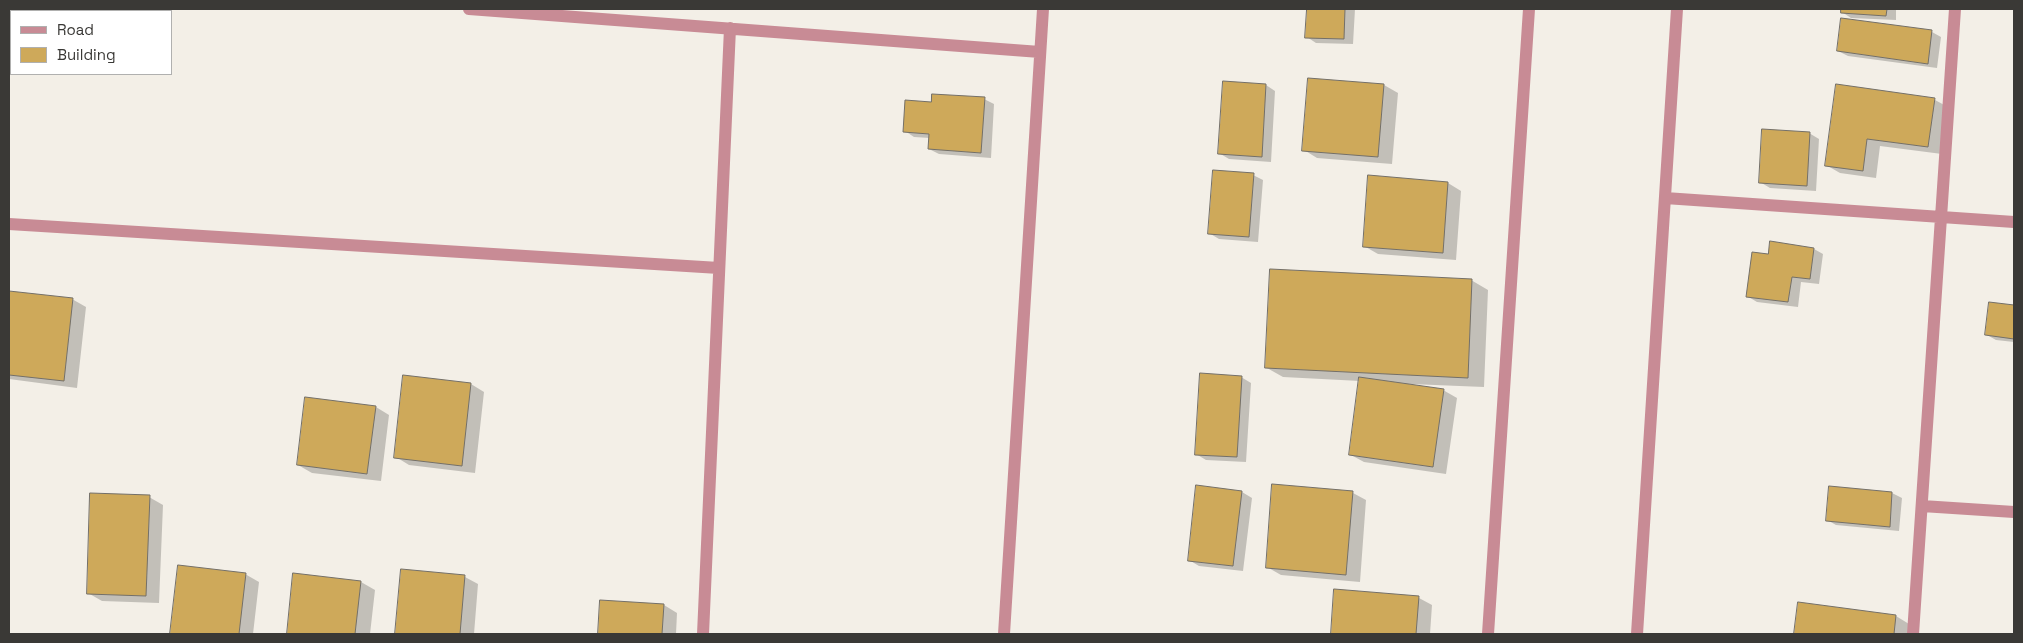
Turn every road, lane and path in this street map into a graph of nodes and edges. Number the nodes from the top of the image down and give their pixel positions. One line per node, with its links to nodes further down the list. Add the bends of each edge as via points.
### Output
1 (469, 9): 6 (street)
2 (1043, 9): 7 (street)
3 (1529, 9): 17 (street)
4 (1677, 9): 8 (street)
5 (1955, 9): 9 (street)
6 (730, 28): 7 (street); 12 (street)
7 (1040, 52): 16 (street)
8 (1665, 198): 9 (street); 18 (street)
9 (1941, 217): 10 (street); 13 (street)
10 (2014, 222)
11 (9, 224): 12 (street)
12 (719, 268): 15 (street)
13 (1922, 506): 14 (street); 19 (street)
14 (2014, 512)
15 (702, 634)
16 (1004, 634)
17 (1488, 634)
18 (1637, 634)
19 (1913, 634)

